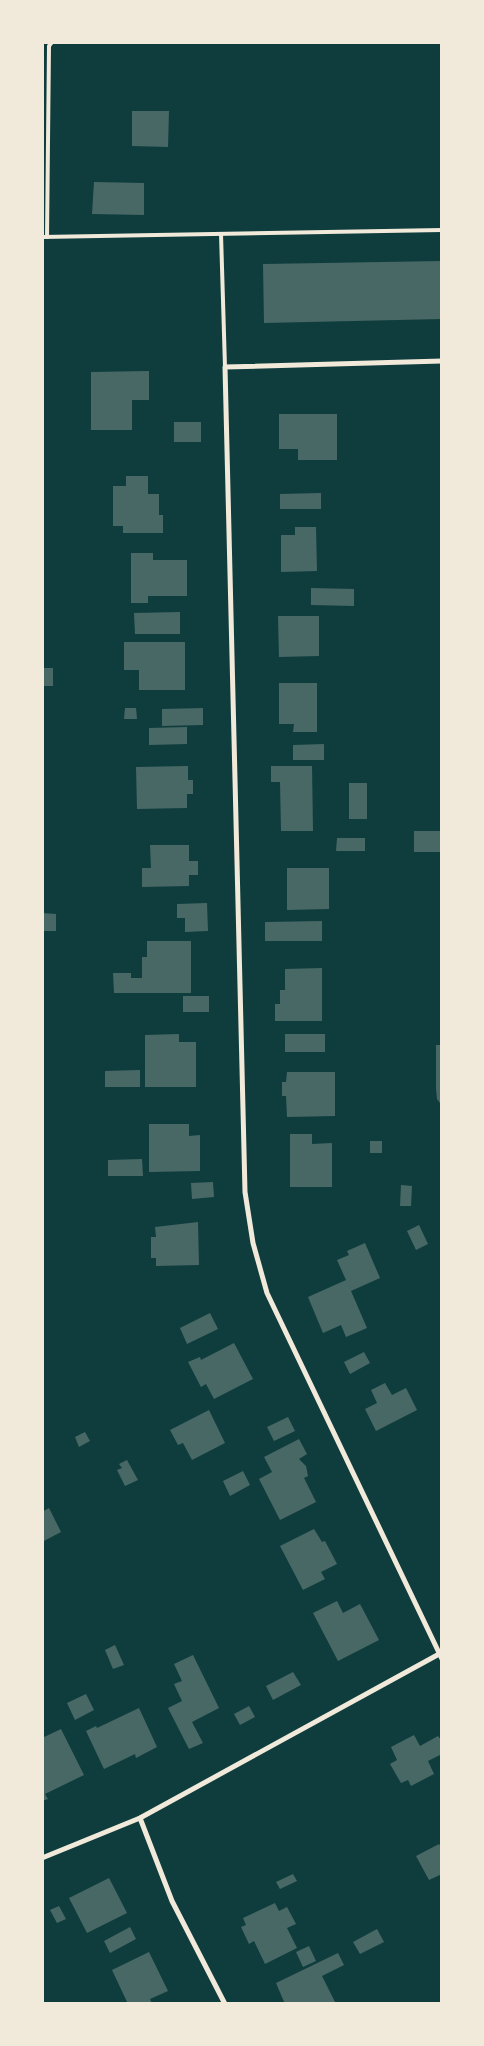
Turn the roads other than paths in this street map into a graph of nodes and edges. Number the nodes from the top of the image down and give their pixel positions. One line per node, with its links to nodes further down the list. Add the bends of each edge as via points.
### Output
1 (52, 42): 4 (lane, via 49,46)
2 (442, 230): 3 (lane)
3 (221, 234): 4 (lane); 6 (lane)
4 (45, 237)
5 (442, 361): 6 (street)
6 (225, 367): 7 (street, via 245,1192 253,1243 267,1293)
7 (441, 1655): 8 (street)
8 (140, 1818): 9 (street); 10 (street, via 172,1902)
9 (42, 1858)
10 (225, 2004)

